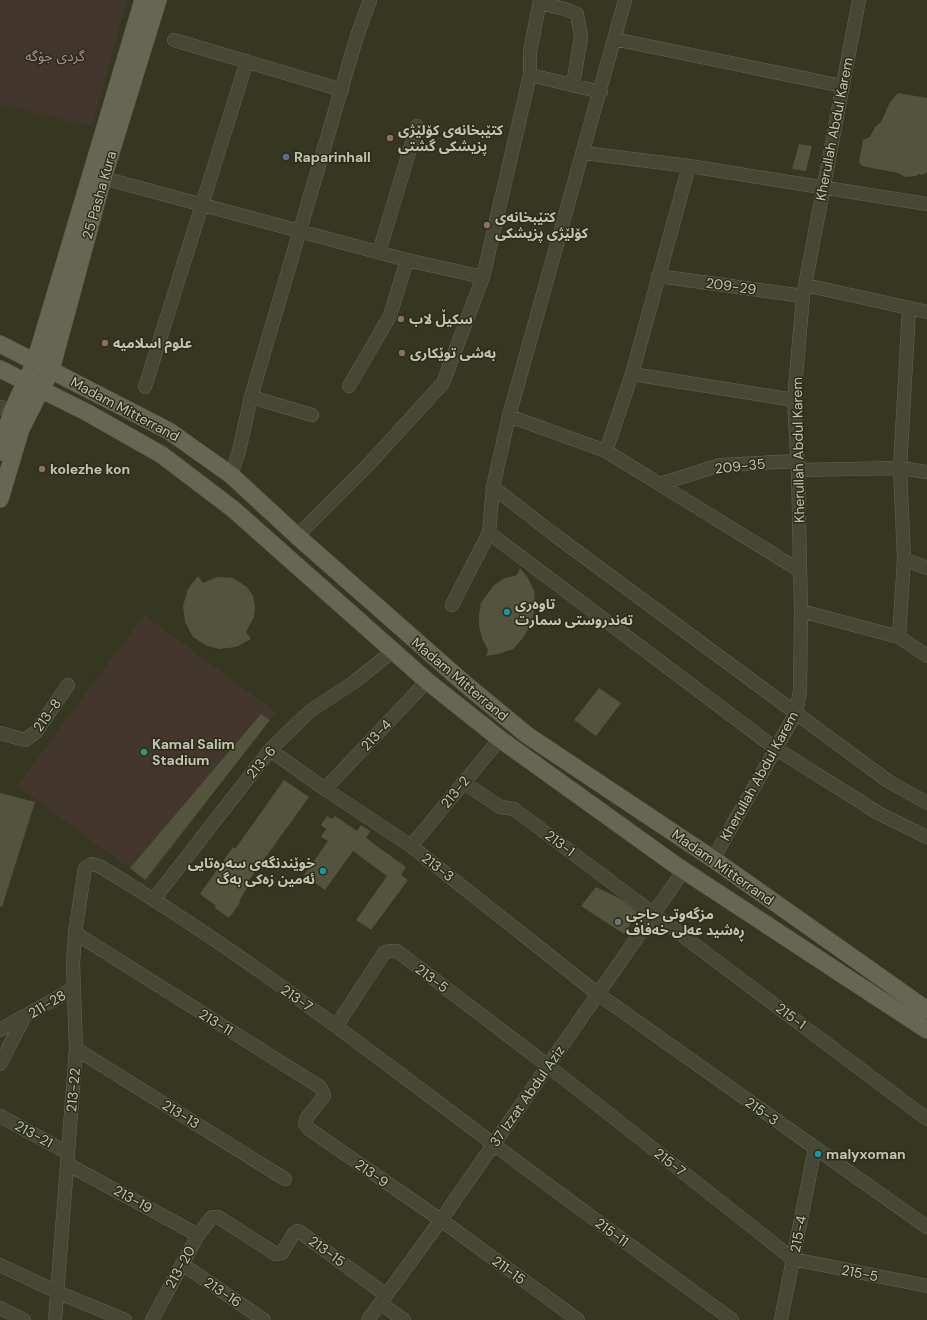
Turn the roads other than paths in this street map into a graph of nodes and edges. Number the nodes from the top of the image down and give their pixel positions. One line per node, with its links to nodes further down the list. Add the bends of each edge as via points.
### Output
1 (143, 0): 31 (main road, 25 Pasha Kura)
2 (158, 0): 18 (main road, 25 Pasha Kura)
3 (370, 0): 13 (street)
4 (625, 0): 8 (street)
5 (858, 0): 12 (street, Kherullah Abdul Karem)
6 (540, 1): 10 (street, via 530,52); 11 (street, via 577,14 581,37)
7 (174, 40): 9 (street)
8 (614, 40): 12 (street); 14 (street)
9 (247, 61): 13 (street); 20 (street)
10 (530, 75): 11 (street); 26 (street)
11 (573, 85): 14 (street)
12 (842, 86): 19 (street, Kherullah Abdul Karem)
13 (342, 90): 22 (street)
14 (601, 92): 16 (street)
15 (417, 126): 23 (street)
16 (584, 152): 17 (street); 43 (street)
17 (689, 166): 19 (street); 25 (street)
18 (103, 178): 20 (street); 33 (main road, 25 Pasha Kura)
19 (823, 186): 21 (street); 27 (street, Kherullah Abdul Karem)
20 (203, 204): 22 (street); 36 (street)
21 (927, 204)
22 (301, 230): 23 (street); 39 (street)
23 (379, 252): 24 (street)
24 (407, 260): 26 (street); 37 (street, via 390,316)
25 (658, 276): 27 (street, 209-29); 34 (street)
26 (483, 277): 54 (street, via 443,383 368,465)
27 (804, 290): 28 (street, 209-29); 40 (street, Kherullah Abdul Karem)
28 (909, 308): 29 (street, 209-29); 47 (street)
29 (927, 312)
30 (0, 344): 31 (main road, Madam Mitterrand)
31 (35, 362): 33 (main road, Madam Mitterrand); 35 (main road, 25 Pasha Kura)
32 (0, 369): 35 (main road, Madam Mitterrand)
33 (51, 370): 38 (main road, 25 Pasha Kura); 49 (main road, Madam Mitterrand, via 169,431)
34 (632, 374): 40 (street); 44 (street)
35 (24, 382): 38 (main road, Madam Mitterrand); 41 (main road, 25 Pasha Kura)
36 (146, 386)
37 (349, 386)
38 (40, 390): 52 (main road, 25 Pasha Kura, via 21,429); 61 (main road, Madam Mitterrand, via 88,413 162,455 233,509)
39 (251, 397): 42 (street); 49 (street)
40 (794, 400): 46 (street, Kherullah Abdul Karem)
41 (6, 409): 45 (main road, 25 Pasha Kura)
42 (312, 415)
43 (509, 416): 44 (street); 51 (street)
44 (606, 451): 50 (street)
45 (0, 452)
46 (798, 466): 47 (street, 209-35); 50 (street, 209-35, via 720,465); 57 (street, Kherullah Abdul Karem)
47 (900, 468): 48 (street, 209-35); 55 (street)
48 (927, 472)
49 (231, 475): 54 (main road, Madam Mitterrand)
50 (660, 484): 57 (street)
51 (493, 487): 53 (street); 65 (street)
52 (0, 499)
53 (489, 533): 58 (street); 68 (street)
54 (297, 536): 75 (main road, Madam Mitterrand, via 527,735)
55 (904, 559): 56 (street); 60 (street)
56 (927, 568)
57 (800, 570): 59 (street, Kherullah Abdul Karem)
58 (452, 605)
59 (801, 611): 60 (street); 65 (street, Kherullah Abdul Karem, via 800,691)
60 (899, 637): 62 (street)
61 (393, 651): 63 (main road, Madam Mitterrand); 69 (street, 213-6, via 354,682 310,711)
62 (927, 656)
63 (427, 681): 67 (main road, Madam Mitterrand); 71 (street, 213-4)
64 (68, 685): 66 (street, 213-8, via 36,732 25,740)
65 (796, 712): 68 (street, Kherullah Abdul Karem); 72 (street, via 888,781)
66 (0, 733)
67 (500, 739): 70 (street, 213-2); 77 (main road, Madam Mitterrand)
68 (775, 748): 73 (street, via 880,814); 75 (street, Kherullah Abdul Karem)
69 (270, 750): 71 (street, 213-3); 78 (street, 213-6)
70 (463, 782): 74 (street, 213-2); 79 (street, 213-1, via 500,807 514,809)
71 (325, 789): 74 (street, 213-3)
72 (927, 803)
73 (927, 837)
74 (411, 846): 82 (street, 213-3)
75 (712, 859): 83 (main road, Madam Mitterrand)
76 (92, 864): 78 (street, 213-7); 80 (street, 213-22, via 85,868)
77 (684, 870): 79 (street, 37 Izzat Abdul Aziz); 85 (main road, Madam Mitterrand)
78 (154, 898): 86 (street, 213-7)
79 (654, 913): 82 (street, 37 Izzat Abdul Aziz); 94 (street, 215-1)
80 (75, 933): 81 (street, 213-22); 95 (street, 213-11, via 320,1087 324,1096)
81 (74, 988): 84 (street, 211-28); 90 (street, 213-22)
82 (598, 994): 92 (street, 37 Izzat Abdul Aziz); 97 (street, 215-3)
83 (927, 1010)
84 (25, 1016): 87 (street); 91 (street, 211-28)
85 (906, 1016): 88 (main road, Madam Mitterrand); 89 (main road, via 911,1027)
86 (337, 1025): 92 (street, 213-5, via 384,953 397,951); 96 (street, 213-7)
87 (0, 1030)
88 (927, 1030)
89 (927, 1041)
90 (76, 1049): 98 (street, 213-22); 99 (street, 213-13)
91 (0, 1064)
92 (547, 1066): 96 (street, 37 Izzat Abdul Aziz); 104 (street, 215-7)
93 (0, 1116): 98 (street, 213-21)
94 (927, 1119)
95 (305, 1124): 101 (street, 213-9)
96 (493, 1144): 101 (street, 37 Izzat Abdul Aziz); 119 (street, 215-11)
97 (815, 1148): 102 (street, 215-3); 104 (street, 215-4)
98 (68, 1158): 103 (street, 213-19); 108 (street, 213-22)
99 (285, 1179)
100 (212, 1217): 103 (street, 213-20); 109 (street, 213-15, via 218,1217 276,1254 282,1253 296,1231 300,1232)
101 (441, 1220): 109 (street, 37 Izzat Abdul Aziz); 118 (street, 211-15)
102 (927, 1227)
103 (198, 1235): 105 (street, 213-20)
104 (793, 1259): 107 (street, 215-5); 120 (street, 215-4)
105 (182, 1264): 114 (street, 213-20); 115 (street, 213-16)
106 (0, 1265): 108 (street)
107 (927, 1286)
108 (57, 1292): 112 (street, 213-22); 113 (street)
109 (383, 1299): 116 (street, 37 Izzat Abdul Aziz); 117 (street)
110 (0, 1308): 111 (street)
111 (24, 1320)
112 (55, 1320)
113 (125, 1320)
114 (152, 1320)
115 (264, 1320)
116 (368, 1320)
117 (404, 1320)
118 (578, 1320)
119 (732, 1320)
120 (781, 1320)

